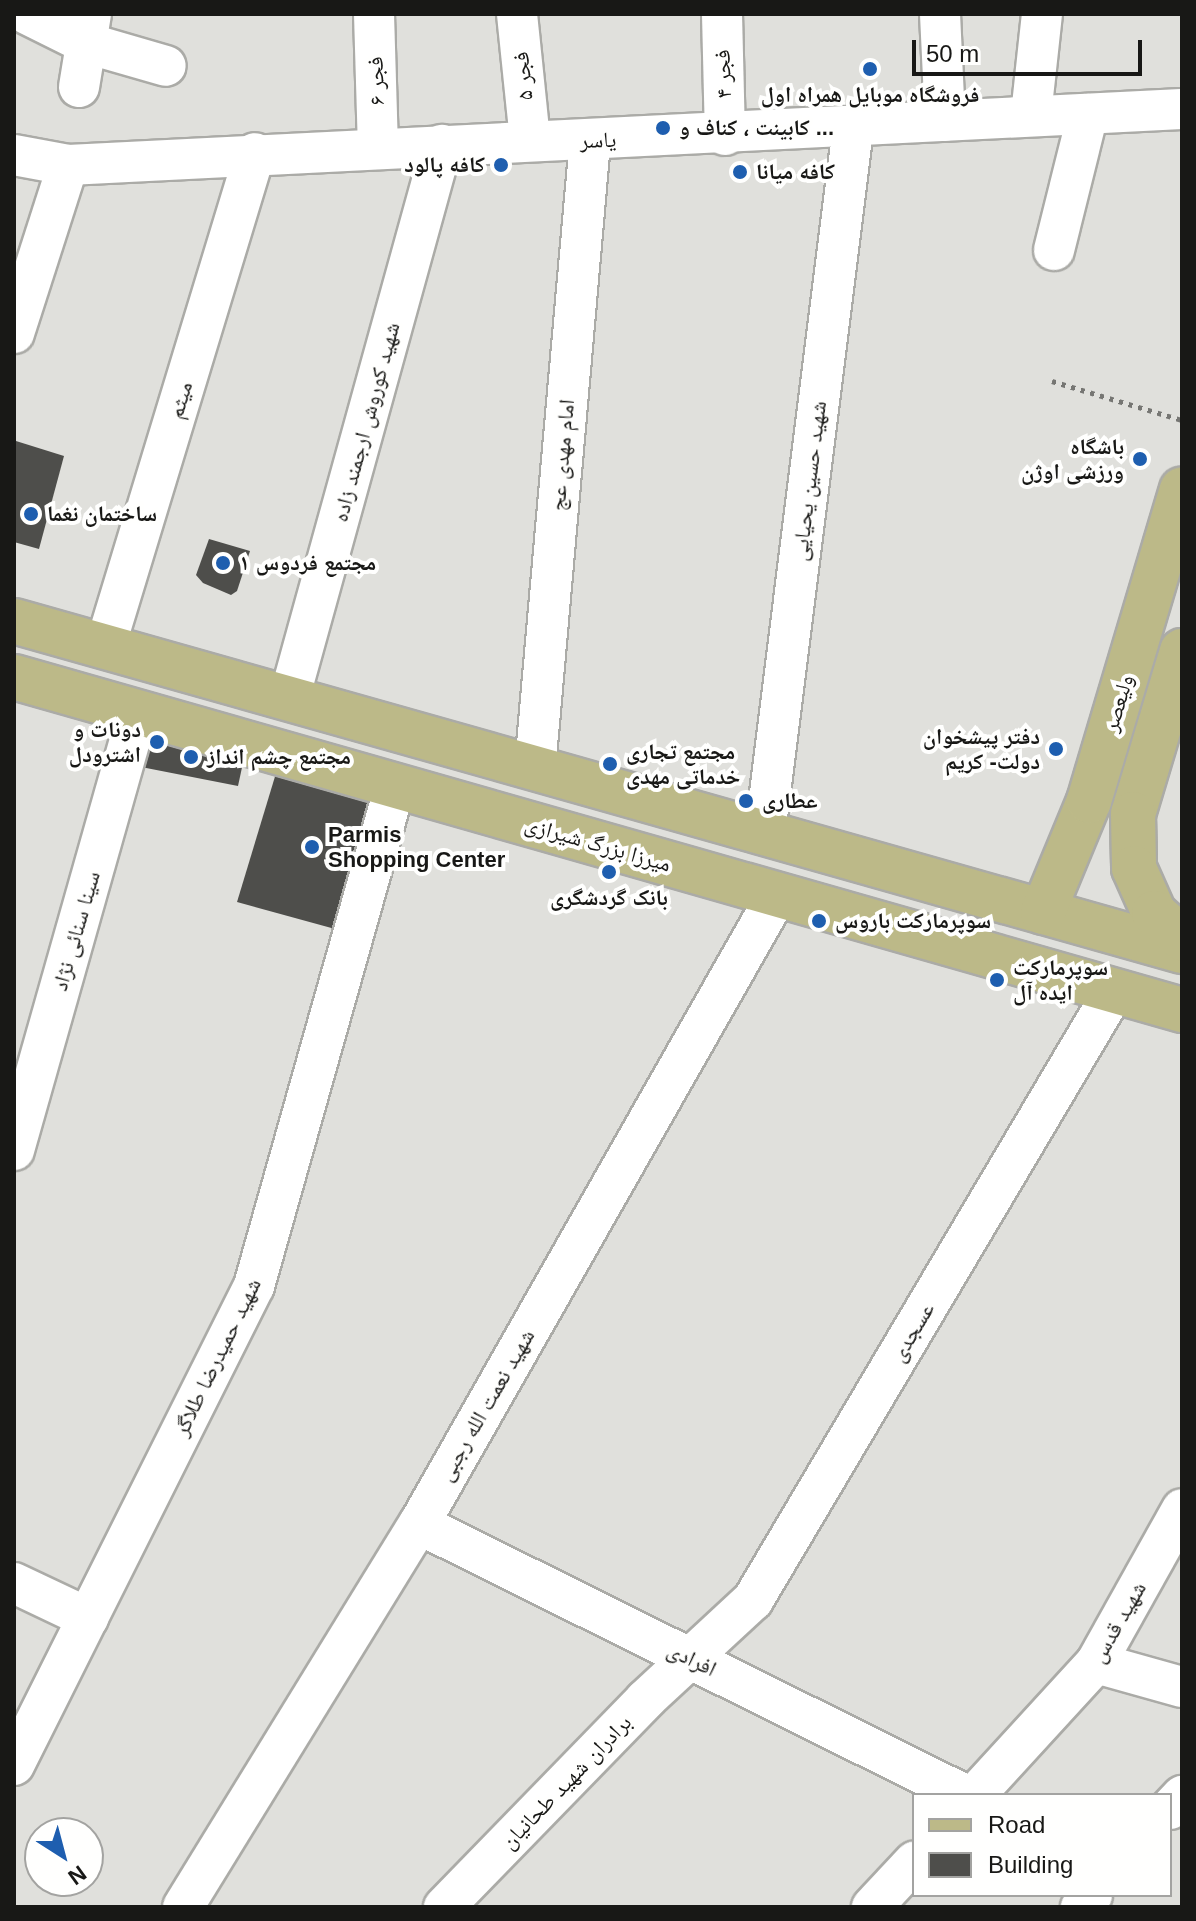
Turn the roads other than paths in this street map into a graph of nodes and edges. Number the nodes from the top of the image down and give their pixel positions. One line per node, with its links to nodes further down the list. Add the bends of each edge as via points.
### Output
1 (27, 14): 7 (street)
2 (374, 14): 19 (street, فجر ۶)
3 (517, 14): 16 (street, فجر ۵)
4 (722, 14): 15 (street, فجر ۴)
5 (940, 14): 13 (street)
6 (1042, 14): 12 (street)
7 (87, 28): 8 (street); 9 (street)
8 (166, 66)
9 (79, 87)
10 (1182, 109): 11 (street, یاسر)
11 (1088, 114): 12 (street, یاسر); 23 (street)
12 (1031, 115): 13 (street, یاسر)
13 (945, 121): 14 (street, یاسر)
14 (853, 128): 15 (street, یاسر); 36 (street, شهید حسین یحیایی)
15 (725, 135): 17 (street, یاسر)
16 (530, 139): 17 (street, یاسر); 18 (street, یاسر)
17 (590, 142): 32 (street, امام مهدی عج)
18 (442, 145): 19 (street, یاسر); 30 (street, شهید کوروش ارجمند زاده)
19 (378, 148): 20 (street, یاسر)
20 (255, 153): 22 (street, یاسر); 27 (street, میثم)
21 (14, 155): 22 (street, یاسر)
22 (68, 165): 24 (street)
23 (1054, 250)
24 (14, 333)
25 (1182, 490): 34 (main road, ولیعصر)
26 (14, 621): 27 (main road)
27 (105, 647): 30 (main road)
28 (1181, 657): 35 (main road, ولیعصر)
29 (14, 677): 31 (main road, میرزا بزرگ شیرازی)
30 (289, 699): 32 (main road)
31 (138, 713): 33 (main road, میرزا بزرگ شیرازی); 43 (street, سینا سنائی نژاد)
32 (535, 768): 36 (main road)
33 (395, 786): 37 (main road, میرزا بزرگ شیرازی); 47 (street, شهید حمیدرضا طلاگر, via 254,1286)
34 (1084, 813): 35 (main road, via 1104,836); 38 (main road, ولیعصر)
35 (1133, 826): 39 (main road, ولیعصر, via 1137,874 1154,913)
36 (765, 833): 38 (main road)
37 (777, 895): 41 (main road, میرزا بزرگ شیرازی); 45 (street, شهید نعمت الله رجبی)
38 (1043, 912): 40 (main road)
39 (1182, 938)
40 (1182, 951)
41 (1114, 991): 42 (main road, میرزا بزرگ شیرازی); 48 (street, عسجدی, via 753,1600)
42 (1182, 1010)
43 (14, 1150)
44 (1182, 1509): 49 (street, شهید قدس)
45 (419, 1524): 48 (street, افرادی); 55 (street, شهید نعمت الله رجبی)
46 (14, 1583): 47 (street)
47 (88, 1618): 51 (street, شهید حمیدرضا طلاگر)
48 (690, 1659): 52 (street, افرادی); 56 (street, برادران شهید طحانیان)
49 (1096, 1663): 50 (street); 53 (street, شهید قدس)
50 (1182, 1687)
51 (14, 1765)
52 (961, 1793)
53 (977, 1793)
54 (912, 1864): 57 (street)
55 (183, 1907)
56 (444, 1907)
57 (872, 1907)

